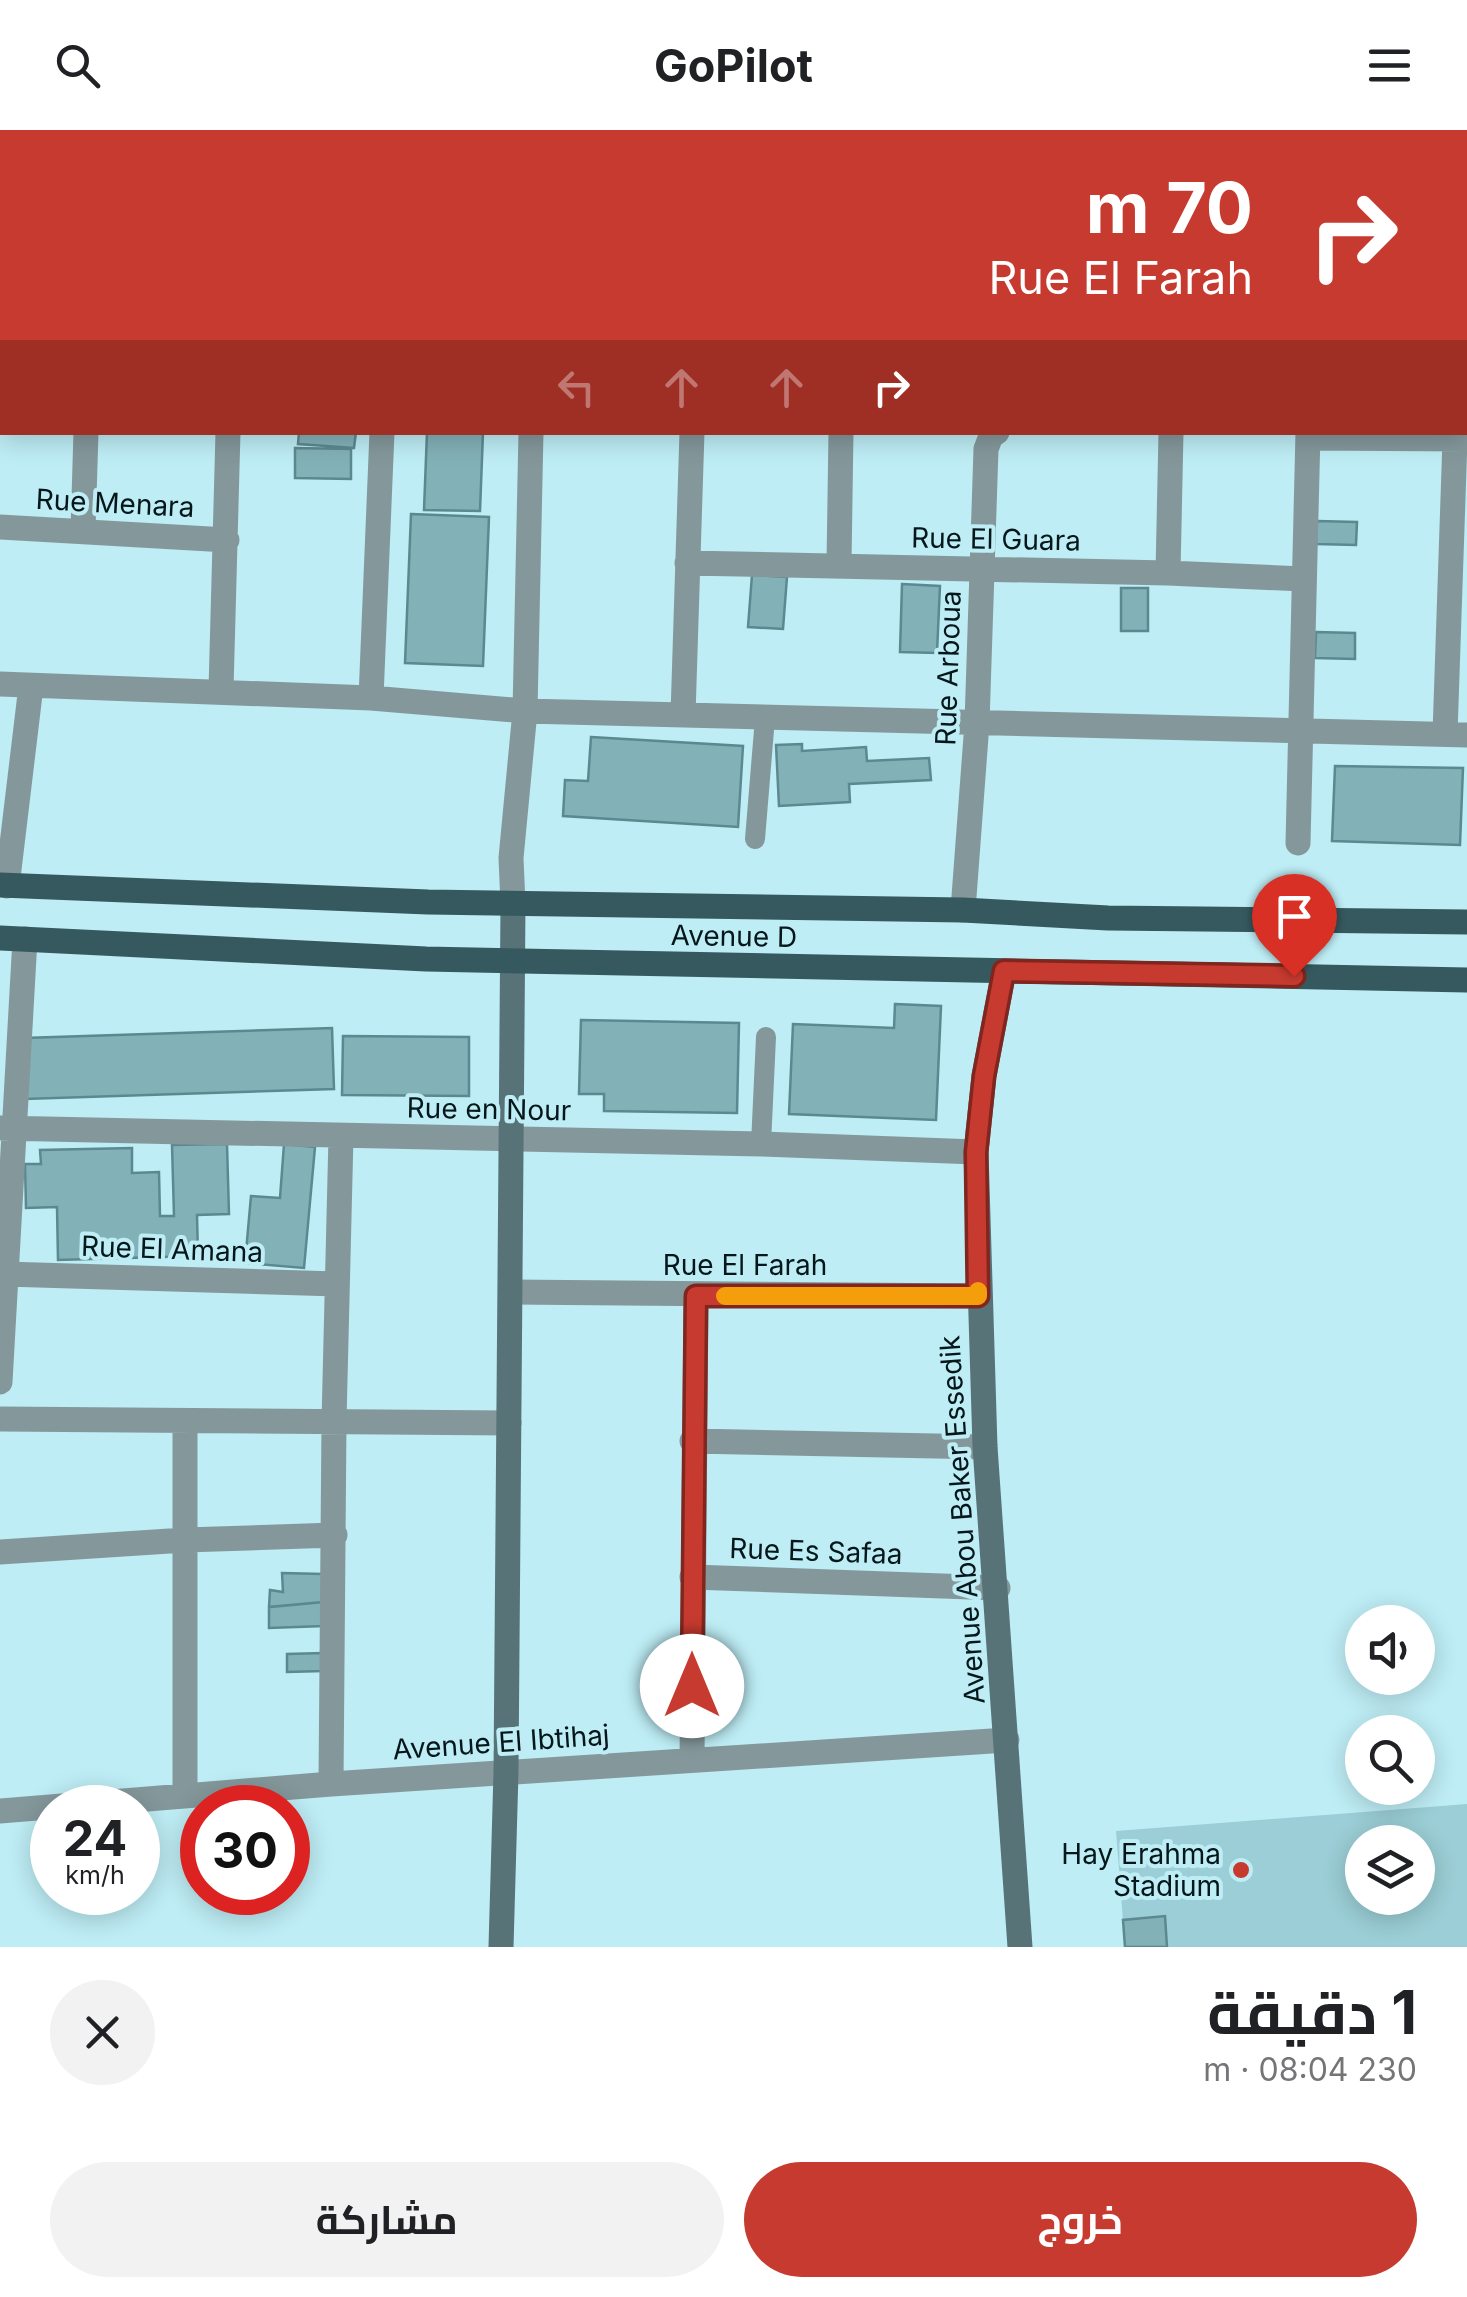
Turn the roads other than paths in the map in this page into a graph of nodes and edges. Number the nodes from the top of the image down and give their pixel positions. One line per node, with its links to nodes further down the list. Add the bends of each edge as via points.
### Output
1 (86, 435): 12 (street)
2 (228, 435): 13 (street)
3 (382, 435): 22 (street)
4 (530, 435): 23 (street)
5 (692, 435): 14 (street)
6 (841, 435): 15 (street)
7 (992, 435): 16 (street, Rue Arboua, via 986,448)
8 (1171, 435): 17 (street)
9 (1308, 435): 10 (street); 18 (street)
10 (1461, 439): 28 (street)
11 (0, 527): 12 (street, Rue Menara)
12 (83, 530): 13 (street, Rue Menara)
13 (227, 540): 21 (street)
14 (687, 563): 15 (street, Rue El Guara); 24 (street)
15 (839, 564): 16 (street, Rue El Guara)
16 (982, 569): 17 (street, Rue El Guara); 26 (street, Rue Arboua)
17 (1168, 573): 18 (street, Rue El Guara)
18 (1302, 579): 27 (street)
19 (0, 684): 20 (street)
20 (31, 686): 21 (street); 31 (street)
21 (221, 690): 22 (street)
22 (371, 698): 23 (street)
23 (525, 711): 24 (street); 32 (street)
24 (682, 716): 25 (street)
25 (765, 718): 26 (street); 29 (lane)
26 (976, 724): 27 (street); 33 (street, Rue Arboua)
27 (1299, 732): 28 (street); 30 (street)
28 (1456, 735)
29 (756, 839)
30 (1298, 843)
31 (4, 886): 32 (main road, Avenue D)
32 (513, 904): 33 (main road, Avenue D); 36 (street)
33 (964, 910): 34 (main road, Avenue D)
34 (1467, 922)
35 (12, 938): 36 (main road, Avenue D); 40 (street)
36 (512, 961): 37 (main road, Avenue D); 42 (street)
37 (1004, 971): 38 (main road, Avenue D); 44 (street, Avenue Abou Baker Essedik)
38 (1467, 980)
39 (766, 1037): 43 (lane)
40 (6, 1128): 41 (street, Rue en Nour); 45 (street)
41 (341, 1136): 42 (street, Rue en Nour); 46 (street)
42 (510, 1140): 43 (street, Rue en Nour); 47 (street)
43 (761, 1144): 44 (street, Rue en Nour)
44 (976, 1152): 49 (street, Avenue Abou Baker Essedik)
45 (4, 1274): 46 (street, Rue El Amana); 50 (street)
46 (337, 1284): 52 (street)
47 (511, 1292): 48 (street, Rue El Farah); 54 (street)
48 (696, 1296): 49 (street, Rue El Farah); 55 (street)
49 (978, 1296): 56 (street, Avenue Abou Baker Essedik)
50 (0, 1382)
51 (0, 1420): 53 (street)
52 (334, 1420): 53 (street); 54 (street); 57 (street)
53 (185, 1422): 58 (street)
54 (509, 1423): 64 (street)
55 (692, 1441): 56 (street); 60 (street)
56 (986, 1447): 61 (street, Avenue Abou Baker Essedik)
57 (335, 1535): 58 (street); 65 (street)
58 (184, 1540): 59 (street); 66 (street)
59 (0, 1552)
60 (692, 1577): 61 (street, Rue Es Safaa); 63 (street)
61 (998, 1588): 62 (street, Avenue Abou Baker Essedik)
62 (1006, 1740): 63 (street, Avenue El Ibtihaj); 71 (street, Avenue Abou Baker Essedik)
63 (692, 1760): 64 (street, Avenue El Ibtihaj)
64 (506, 1772): 65 (street, Avenue El Ibtihaj); 70 (street)
65 (331, 1784): 67 (street, Avenue El Ibtihaj)
66 (185, 1785)
67 (310, 1786)
68 (180, 1795): 69 (street, Avenue El Ibtihaj)
69 (0, 1812)
70 (501, 1947)
71 (1020, 1947)

